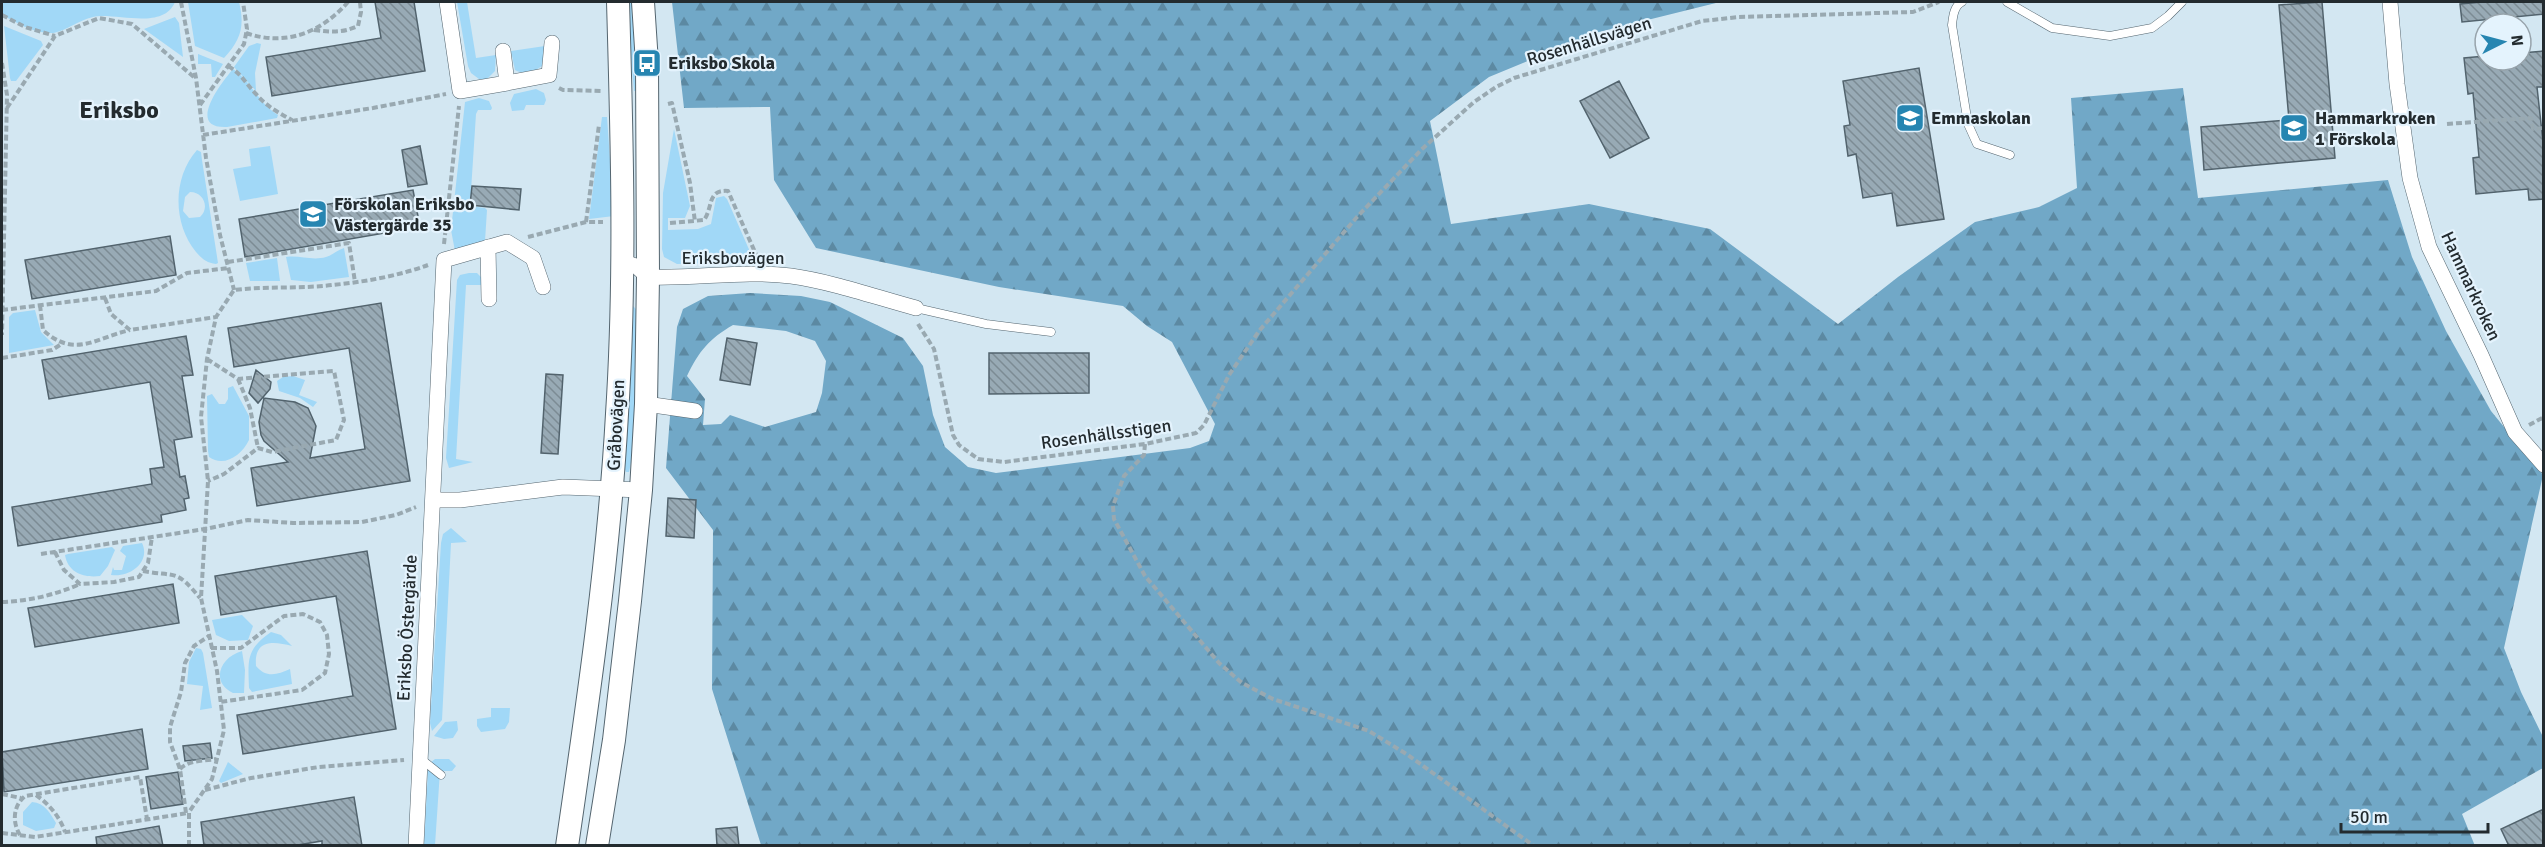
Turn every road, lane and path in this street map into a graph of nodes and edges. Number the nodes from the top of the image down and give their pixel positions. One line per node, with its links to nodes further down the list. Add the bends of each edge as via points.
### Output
1 (181, 2): 21 (path)
2 (243, 2): 15 (path)
3 (348, 2): 14 (path)
4 (360, 2): 14 (path, via 358,26 334,33)
5 (447, 2): 23 (street)
6 (618, 2): 44 (main road, Gråbovägen)
7 (643, 2): 47 (main road, Gråbovägen)
8 (1938, 2): 36 (path, Rosenhällsvägen, via 1913,12 1739,16 1702,21 1514,78 1474,102)
9 (1962, 2): 35 (lane, via 1954,12 1952,25 1968,124 1977,144)
10 (2007, 2): 11 (lane, via 2052,28 2109,36 2152,28)
11 (2182, 2)
12 (2390, 2): 68 (street, Hammarkroken, via 2410,178 2429,248 2515,432)
13 (2, 15): 16 (path)
14 (314, 30): 15 (path, via 286,39)
15 (246, 33): 20 (path, via 244,44)
16 (55, 36): 21 (path, via 99,18 132,24); 29 (path)
17 (552, 43): 22 (street, via 549,75)
18 (503, 51): 22 (street)
19 (2, 63): 26 (path)
20 (228, 66): 28 (path); 30 (path, via 274,111)
21 (196, 78): 28 (path)
22 (507, 83): 23 (street)
23 (460, 91): 30 (path); 43 (path, via 443,233)
24 (577, 91): 25 (path)
25 (590, 91)
26 (4, 95): 29 (path)
27 (668, 104): 39 (path, via 672,103)
28 (200, 105): 34 (path)
29 (6, 108): 55 (path)
30 (293, 121): 34 (path)
31 (600, 122): 37 (path)
32 (2447, 124): 33 (path, via 2531,118 2533,129)
33 (2544, 128)
34 (203, 135): 45 (path)
35 (2010, 155)
36 (1389, 182): 66 (path, Rosenhällsstigen, via 1259,331 1228,375 1204,425 1196,433)
37 (586, 222): 38 (path); 41 (path)
38 (607, 222)
39 (695, 222): 40 (path); 46 (path, via 704,220 714,194 728,191)
40 (670, 223)
41 (507, 242): 42 (street); 49 (street, via 533,258)
42 (488, 247): 43 (street); 52 (street)
43 (444, 260): 48 (path); 72 (street, Eriksbo Östergärde)
44 (624, 262): 47 (street, via 636,266); 70 (main road, Gråbovägen)
45 (229, 265): 48 (path, via 349,243); 50 (path); 51 (path, via 187,273 156,291)
46 (762, 274): 47 (street, Eriksbovägen); 54 (street, Eriksbovägen, via 827,283)
47 (648, 278): 64 (main road, Gråbovägen)
48 (355, 282): 50 (path)
49 (543, 287)
50 (234, 290): 56 (path)
51 (105, 298): 53 (path); 57 (path, via 111,314)
52 (489, 299)
53 (40, 305): 55 (path); 60 (path, via 43,330)
54 (916, 308): 58 (lane, via 986,324); 66 (path, Rosenhällsstigen, via 918,326 934,349 953,435 959,445 978,459 1004,462)
55 (2, 310): 59 (path)
56 (216, 317): 57 (path); 62 (path)
57 (130, 330): 60 (path, via 96,342)
58 (1051, 332)
59 (2, 335)
60 (63, 343): 61 (path, via 52,350)
61 (2, 358)
62 (207, 359): 63 (path); 69 (path, via 201,417)
63 (238, 379): 67 (path, via 250,408); 67 (path, via 334,371 344,420 336,440 272,452)
64 (646, 404): 65 (street); 71 (main road, Gråbovägen)
65 (695, 411)
66 (1145, 444): 101 (path, via 1144,455 1120,485 1113,506 1114,519 1145,576 1219,663 1242,683 1274,699 1369,731)
67 (258, 448): 69 (path)
68 (2544, 465)
69 (208, 481): 73 (path)
70 (612, 490): 71 (street); 72 (street, via 563,487); 99 (main road, Gråbovägen)
71 (640, 490): 100 (main road, Gråbovägen, via 614,740)
72 (434, 500): 73 (path, via 396,515 362,522 248,520); 84 (street, Eriksbo Östergärde)
73 (205, 529): 74 (path); 79 (path)
74 (152, 537): 75 (path); 77 (path)
75 (55, 552): 76 (path); 78 (path, via 64,570)
76 (41, 554)
77 (143, 571): 78 (path, via 140,577); 79 (path, via 171,573 186,580)
78 (80, 584): 80 (path, via 22,602)
79 (201, 598): 81 (path)
80 (2, 602)
81 (209, 636): 82 (path); 86 (path, via 194,646 185,663 170,727 170,742)
82 (211, 648): 83 (path); 83 (path, via 240,648 284,616 303,614 320,622 327,635 325,673 312,684 302,690)
83 (220, 702): 85 (path, via 224,729)
84 (420, 758): 87 (lane); 88 (path, via 251,777); 98 (street, Eriksbo Östergärde)
85 (216, 759): 86 (path, via 196,761); 88 (path, via 212,779)
86 (180, 769): 92 (path)
87 (441, 775)
88 (204, 790): 92 (path)
89 (2, 794): 91 (path)
90 (36, 794): 91 (path); 93 (path, via 140,777); 94 (path, via 56,814)
91 (22, 799): 96 (path, via 15,811)
92 (187, 813): 93 (path); 97 (path)
93 (147, 819): 94 (path)
94 (65, 832): 96 (path)
95 (2, 833): 96 (path)
96 (20, 836)
97 (189, 846)
98 (416, 846)
99 (567, 846)
100 (597, 846)
101 (1534, 846)

